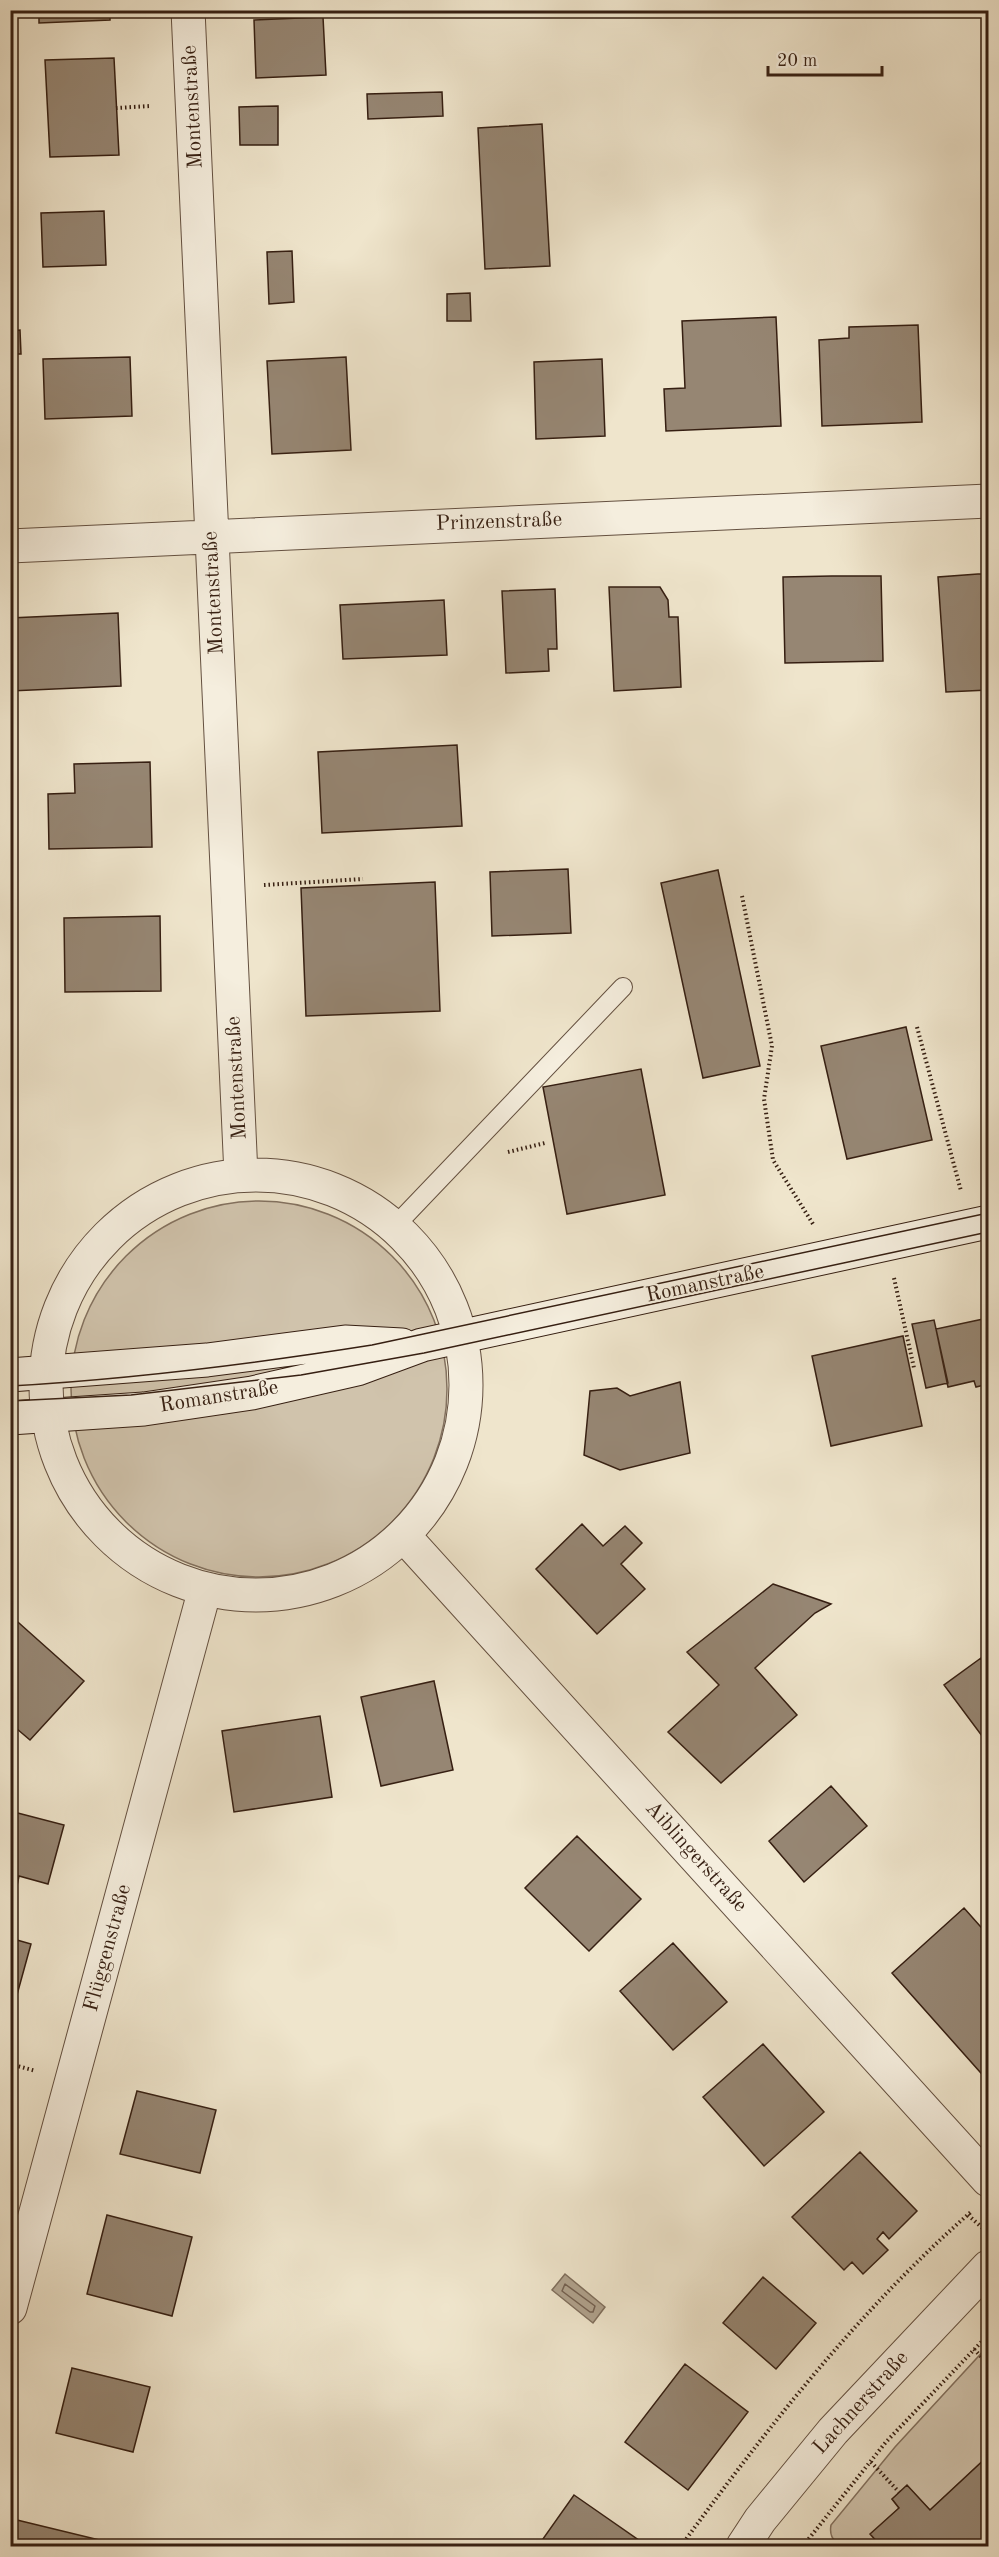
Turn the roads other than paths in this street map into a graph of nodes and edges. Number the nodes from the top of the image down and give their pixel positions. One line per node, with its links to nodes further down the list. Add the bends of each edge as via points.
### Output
1 (188, 10): 3 (street, Montenstraße)
2 (988, 501): 3 (street, Prinzenstraße)
3 (212, 535): 4 (street, Prinzenstraße); 6 (street, Montenstraße)
4 (10, 546)
5 (623, 987): 8 (lane)
6 (241, 1175): 8 (street, via 278,1176 315,1184 350,1197); 11 (street, via 203,1182 166,1195 133,1215 104,1240 80,1271 62,1305)
7 (979, 1224): 9 (street, Romanstraße)
8 (394, 1227): 9 (street, via 433,1270)
9 (461, 1336): 10 (street, Romanstraße); 15 (street, via 466,1371 462,1431 440,1488)
10 (422, 1345): 11 (street, Romanstraße, via 345,1342 207,1360); 13 (street, Romanstraße, via 357,1369 252,1394 144,1409)
11 (46, 1372): 12 (street, Romanstraße); 13 (street)
12 (10, 1375)
13 (48, 1416): 14 (street, Romanstraße); 16 (street, via 63,1467 81,1501 106,1531 135,1556 169,1576)
14 (10, 1418)
15 (403, 1535): 16 (street, via 360,1567 311,1587 258,1595); 17 (street, Aiblingerstraße)
16 (205, 1588): 19 (street, Flüggenstraße)
17 (988, 2180)
18 (988, 2267): 21 (street, Lachnerstraße, via 833,2431 760,2520)
19 (15, 2275): 20 (street, Flüggenstraße)
20 (10, 2308)
21 (743, 2547)

